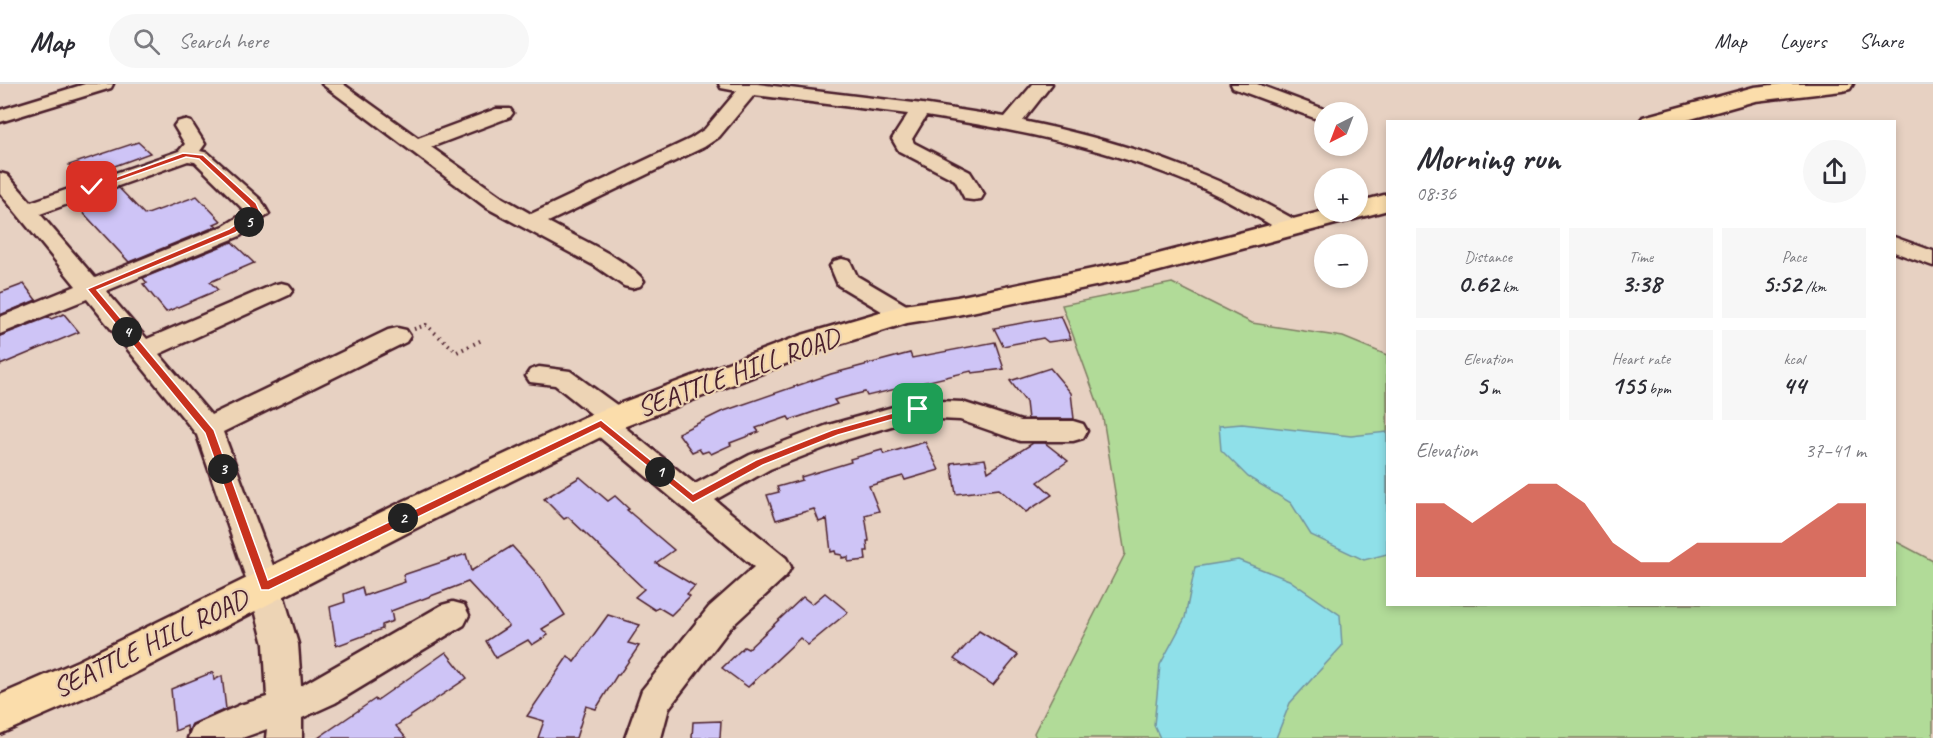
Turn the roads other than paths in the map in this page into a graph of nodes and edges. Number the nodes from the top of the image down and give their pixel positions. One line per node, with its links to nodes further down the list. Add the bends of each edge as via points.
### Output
1 (104, 84): 13 (street)
2 (331, 84): 17 (street)
3 (728, 84): 8 (street)
4 (847, 84): 9 (street)
5 (1043, 84): 15 (street)
6 (1240, 84): 11 (street)
7 (1842, 84): 14 (main road, via 1754,94)
8 (749, 89): 9 (street); 24 (street, via 712,133 697,143)
9 (834, 101): 10 (street)
10 (920, 110): 15 (street); 19 (street, via 902,139 906,147 963,176)
11 (1314, 111)
12 (502, 113): 17 (street)
13 (0, 116)
14 (1658, 120)
15 (1011, 123): 25 (street, via 1134,153 1259,206)
16 (184, 126): 18 (street, via 195,144)
17 (418, 146): 24 (street, via 495,203)
18 (186, 155): 20 (street); 30 (street, via 201,157 258,214 232,231)
19 (973, 194)
20 (10, 197): 30 (street)
21 (1386, 203): 22 (main road)
22 (1368, 207)
23 (1314, 221): 25 (main road, SEATTLE HILL ROAD)
24 (531, 222): 29 (street)
25 (1291, 227): 32 (main road, SEATTLE HILL ROAD, via 1133,269)
26 (1896, 245): 27 (street)
27 (1925, 256)
28 (842, 266): 32 (street, via 846,280)
29 (632, 281)
30 (92, 289): 33 (street); 35 (street)
31 (281, 290): 35 (street)
32 (904, 314): 37 (main road, SEATTLE HILL ROAD, via 813,342)
33 (0, 326)
34 (397, 336): 38 (street)
35 (143, 351): 38 (street)
36 (539, 376): 37 (street, via 561,377)
37 (608, 421): 40 (street); 41 (main road, SEATTLE HILL ROAD)
38 (207, 428): 41 (street)
39 (1073, 431): 40 (street, via 1020,431 962,411 918,409 835,433 760,462)
40 (693, 499): 46 (street, via 775,567 720,617 654,701)
41 (265, 587): 43 (main road, SEATTLE HILL ROAD, via 93,674); 44 (street, via 281,644)
42 (453, 615): 44 (street, via 323,692)
43 (0, 715)
44 (285, 724): 45 (street, via 252,716)
45 (206, 738)
46 (643, 738)

